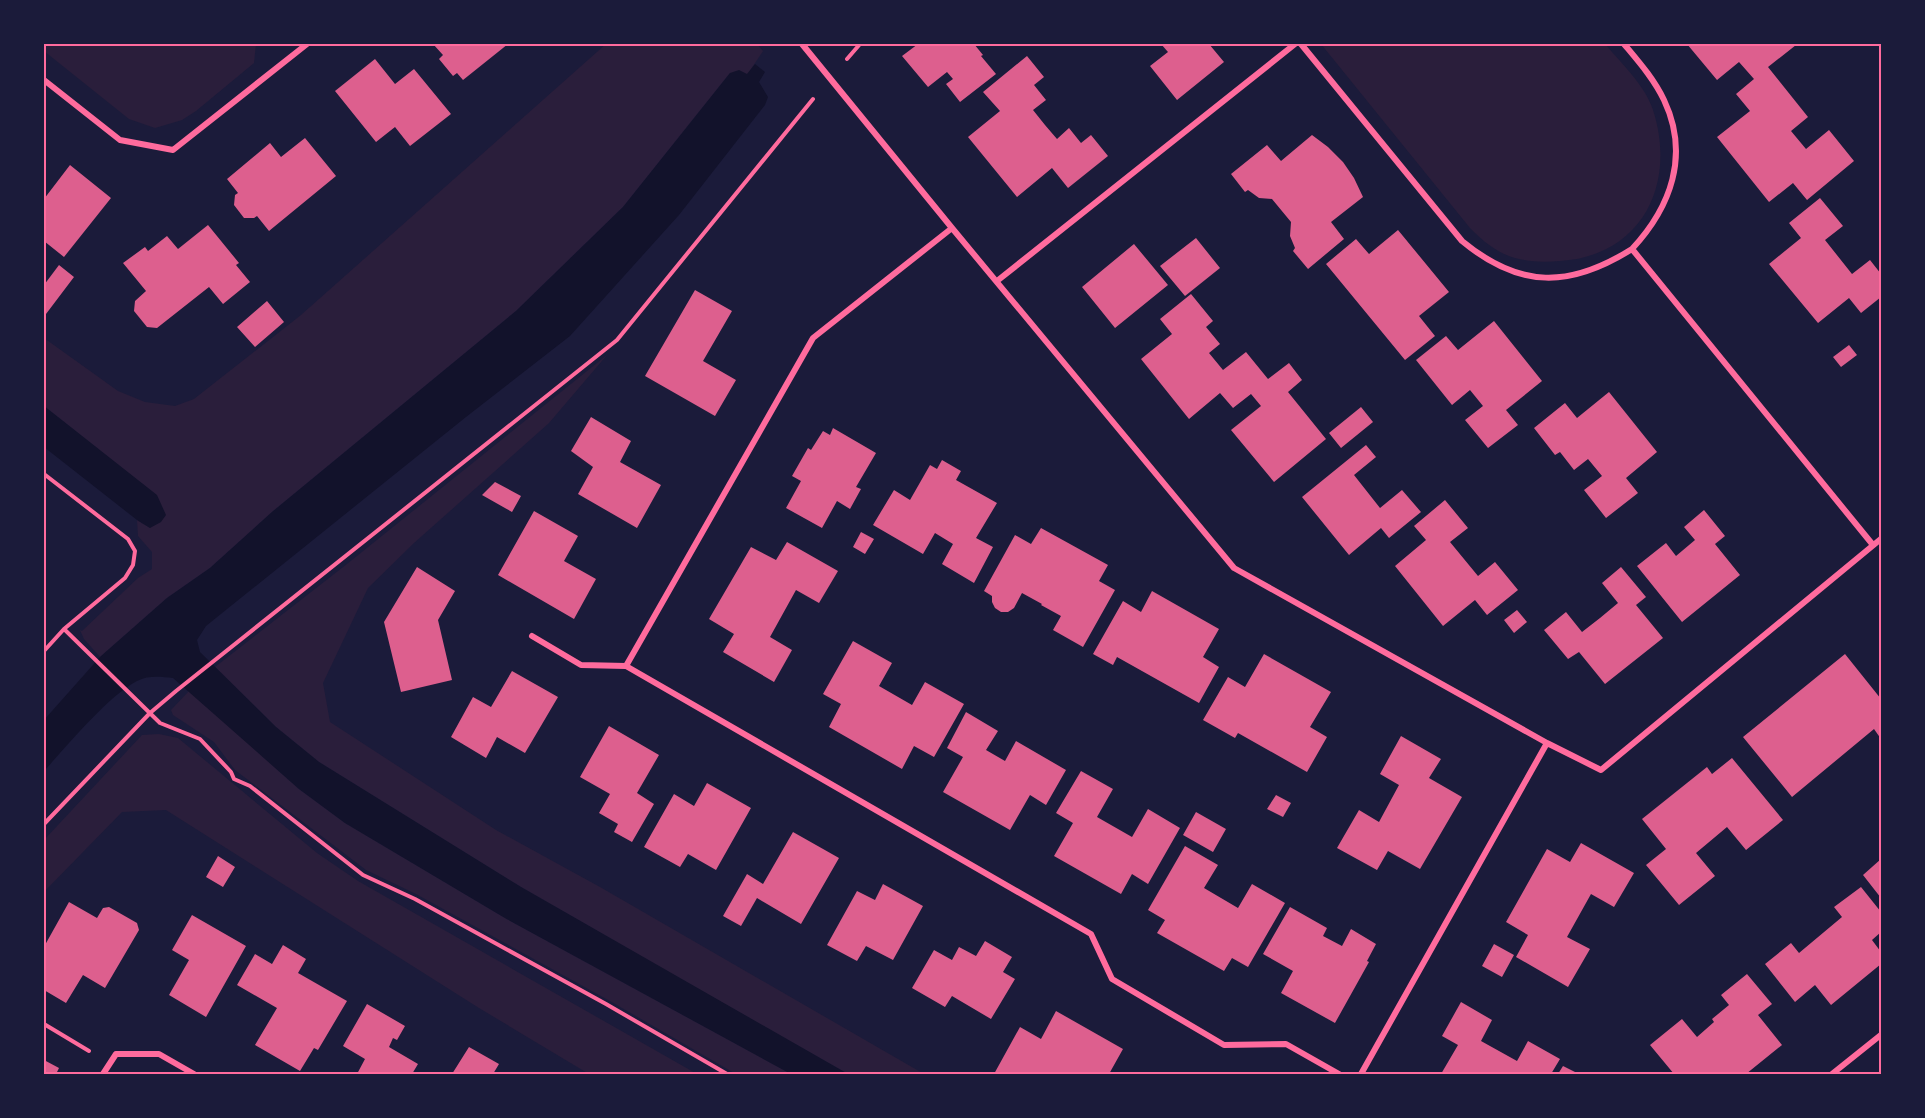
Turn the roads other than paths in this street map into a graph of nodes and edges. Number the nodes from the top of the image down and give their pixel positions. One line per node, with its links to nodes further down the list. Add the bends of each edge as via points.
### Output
1 (802, 44): 7 (street)
2 (1295, 44): 9 (street)
3 (1300, 44): 8 (street, via 1462,241 1482,258 1522,274 1556,278 1606,265)
4 (1624, 44): 8 (street, via 1665,101 1676,155 1673,183 1663,208)
5 (303, 45): 6 (street, via 173,150 120,140)
6 (44, 80)
7 (952, 228): 9 (street); 13 (street, via 813,338)
8 (1632, 249): 11 (street)
9 (997, 281): 14 (street, via 1233,568)
10 (1881, 538): 11 (street)
11 (1873, 545): 14 (street, via 1601,770)
12 (532, 636): 13 (street, via 581,665)
13 (626, 666): 18 (street, via 1091,934 1112,979 1224,1045 1286,1044)
14 (1547, 743): 19 (street)
15 (1881, 1034): 20 (street)
16 (103, 1074): 17 (street, via 116,1054 159,1054)
17 (194, 1074)
18 (1339, 1074)
19 (1361, 1074)
20 (1832, 1074)

